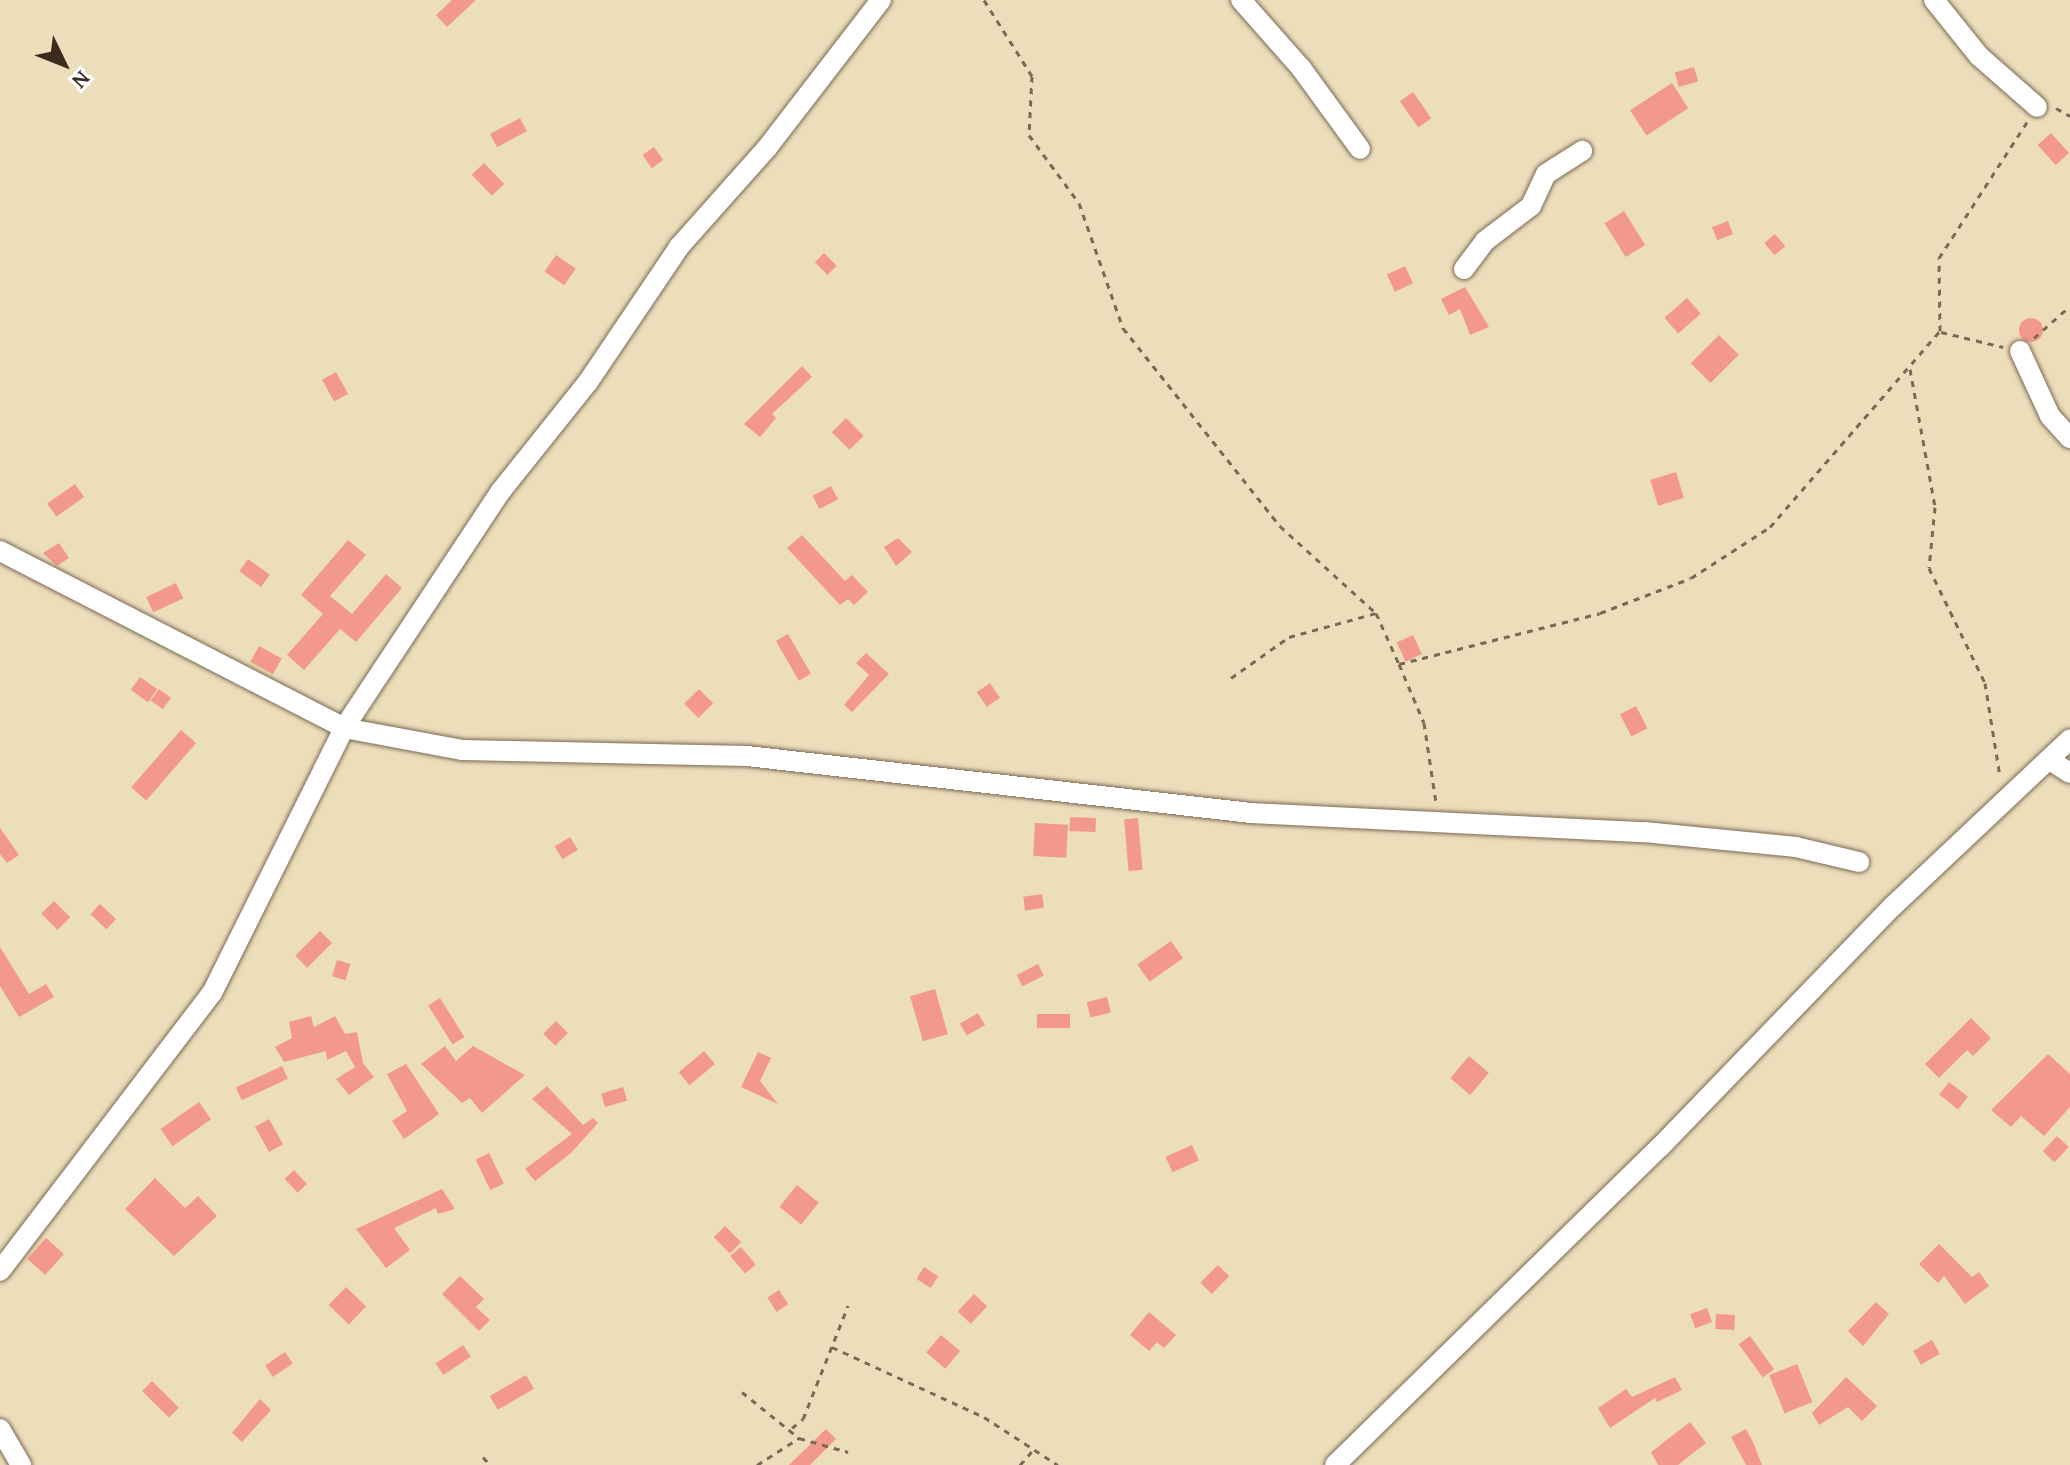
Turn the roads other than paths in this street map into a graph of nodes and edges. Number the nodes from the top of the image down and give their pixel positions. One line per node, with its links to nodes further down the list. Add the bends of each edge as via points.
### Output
1 (881, 0): 11 (street, via 767,148 679,247 588,382 501,491)
2 (1241, 0): 5 (street, via 1301,68)
3 (1934, 0): 4 (street, via 1979,56)
4 (2037, 107)
5 (1360, 149)
6 (1582, 151): 7 (street, via 1546,174 1531,206 1485,241)
7 (1464, 269)
8 (2020, 351): 9 (street, via 2050,416)
9 (2070, 438)
10 (0, 551): 11 (street)
11 (344, 728): 15 (street, via 463,750 747,756 1251,813 1644,832 1796,847); 16 (street, via 212,993)
12 (2070, 739): 13 (street)
13 (2050, 760): 14 (street); 19 (street, via 1893,906 1660,1147)
14 (2070, 773)
15 (1859, 862)
16 (0, 1271)
17 (0, 1429): 18 (street)
18 (21, 1465)
19 (1335, 1465)

